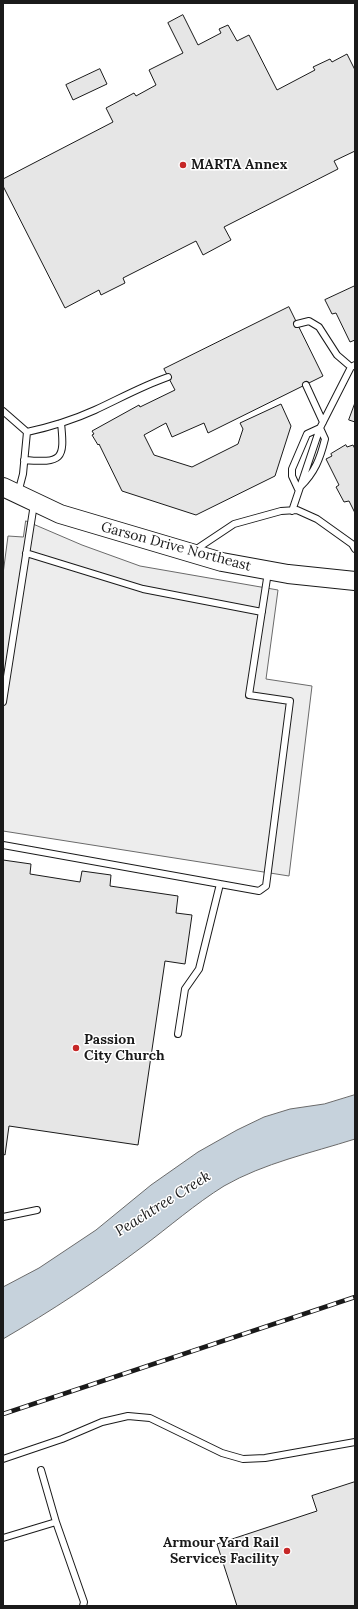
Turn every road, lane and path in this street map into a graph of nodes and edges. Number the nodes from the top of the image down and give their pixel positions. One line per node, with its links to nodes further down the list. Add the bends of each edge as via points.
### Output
1 (297, 324): 2 (lane, via 309,321 319,327 337,355)
2 (353, 366): 7 (lane)
3 (168, 376): 6 (lane, via 94,411)
4 (306, 385): 7 (lane)
5 (3, 411): 8 (lane)
6 (61, 423): 8 (lane); 9 (lane, via 63,444 58,457 45,462)
7 (322, 425): 10 (lane); 10 (lane, via 325,439 313,474); 10 (lane, via 307,434 292,469 292,476)
8 (27, 432): 9 (lane)
9 (24, 460): 11 (lane)
10 (298, 489): 13 (lane)
11 (10, 491): 12 (main road, Garson Drive Northeast)
12 (34, 502): 15 (lane); 16 (main road, Garson Drive Northeast, via 60,514)
13 (292, 511): 14 (lane, via 297,510 317,519 352,544); 16 (lane, via 281,511 234,524)
14 (355, 549)
15 (26, 553): 19 (lane, via 144,589); 20 (lane)
16 (190, 553): 17 (main road, Garson Drive Northeast)
17 (268, 571): 18 (main road, Garson Drive Northeast); 19 (lane)
18 (355, 581)
19 (262, 612): 22 (lane, via 250,695 290,701 266,886 258,891)
20 (3, 702)
21 (3, 844): 22 (lane)
22 (220, 884): 23 (lane, via 199,969 185,989)
23 (178, 1034)
24 (37, 1210): 25 (lane)
25 (3, 1217)
26 (355, 1442): 27 (lane, via 265,1458 243,1459 222,1453 150,1418 128,1416 102,1422)
27 (3, 1459)
28 (41, 1470): 29 (lane)
29 (56, 1522): 30 (lane); 31 (lane, via 84,1602)
30 (3, 1538)
31 (83, 1606)

